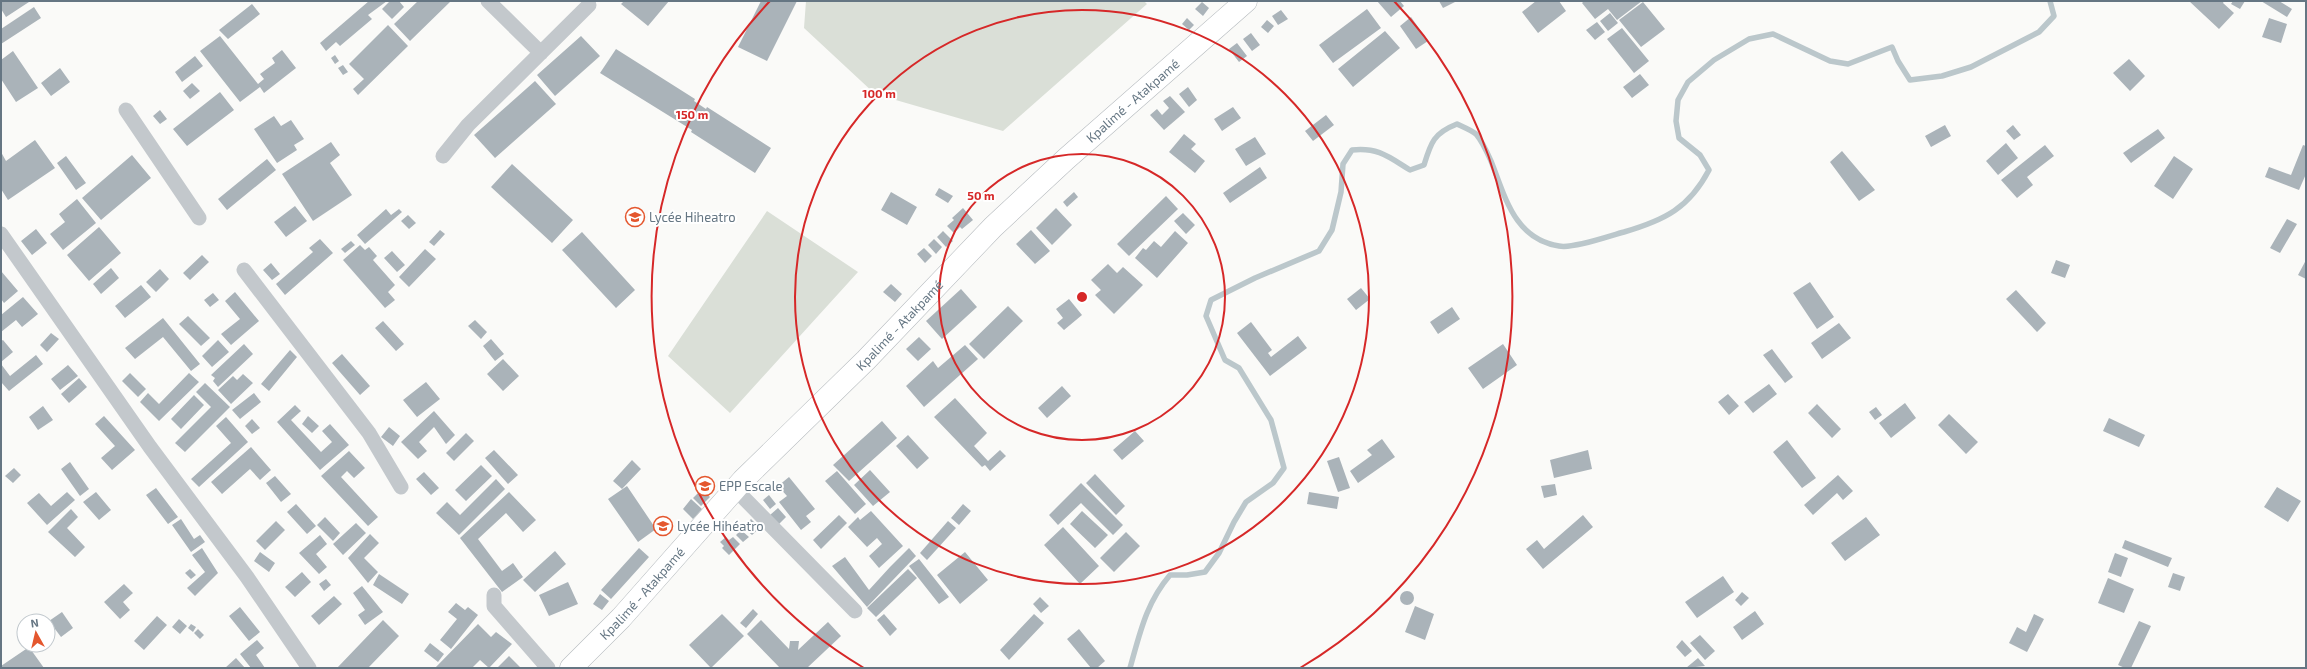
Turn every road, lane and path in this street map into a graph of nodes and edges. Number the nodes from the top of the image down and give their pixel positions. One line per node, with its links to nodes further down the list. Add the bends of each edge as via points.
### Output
1 (488, 1): 4 (street)
2 (1246, 1): 11 (main road, Kpalimé - Atakpamé, via 1066,159 993,227 866,360)
3 (589, 5): 4 (street)
4 (541, 53): 6 (street, via 468,125)
5 (126, 110): 7 (street)
6 (443, 156)
7 (199, 218)
8 (1, 234): 14 (street, via 150,447 247,577)
9 (244, 270): 10 (street, via 369,433)
10 (401, 487)
11 (735, 489): 13 (street); 16 (main road, Kpalimé - Atakpamé, via 621,618)
12 (494, 596): 15 (street, via 494,606)
13 (855, 611)
14 (309, 668)
15 (548, 668)
16 (571, 668)

